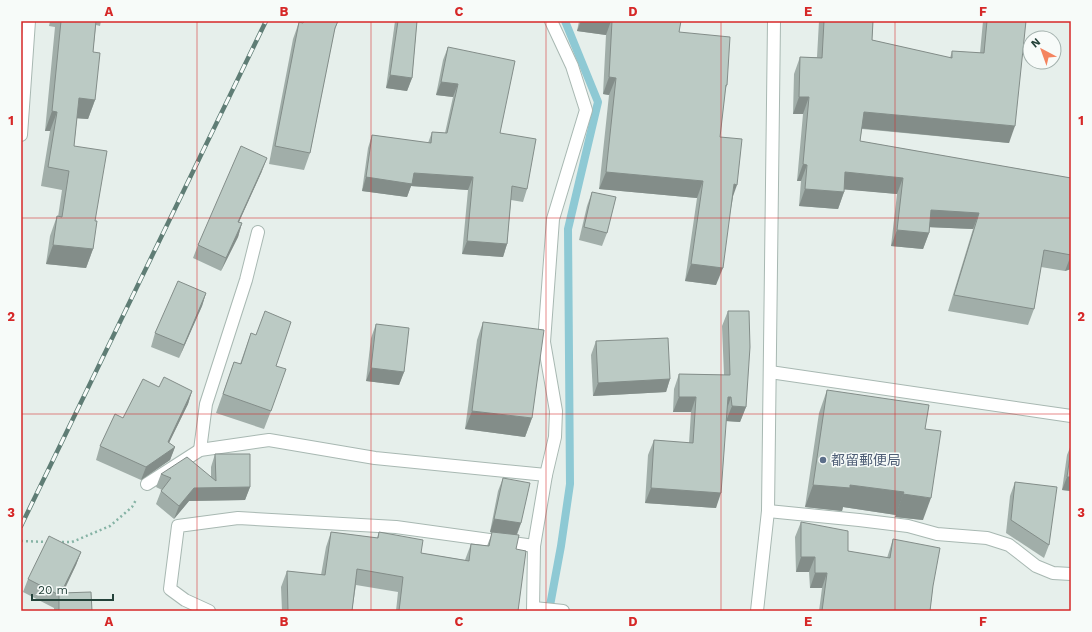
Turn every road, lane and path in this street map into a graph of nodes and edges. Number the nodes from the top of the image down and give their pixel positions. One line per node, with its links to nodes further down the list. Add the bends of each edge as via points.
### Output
1 (29, 21): 4 (street)
2 (552, 21): 9 (street, via 572,66 586,110 553,220 544,342 556,411 555,437)
3 (774, 21): 6 (street)
4 (21, 135)
5 (258, 232): 8 (street, via 246,280 206,404)
6 (770, 372): 7 (street); 11 (street)
7 (1071, 416)
8 (200, 450): 9 (street, via 269,440 375,458); 10 (street)
9 (546, 475): 13 (street)
10 (147, 484): 12 (path, via 132,507 110,526 72,542)
11 (768, 511): 14 (street, via 860,520 908,526 936,534 987,538 1010,545 1036,566 1053,572); 18 (street)
12 (21, 541)
13 (534, 546): 15 (street); 16 (street, via 396,527 238,518 178,526 170,589 185,600)
14 (1071, 574)
15 (533, 610): 17 (street)
16 (209, 611)
17 (563, 611)
18 (756, 611)

